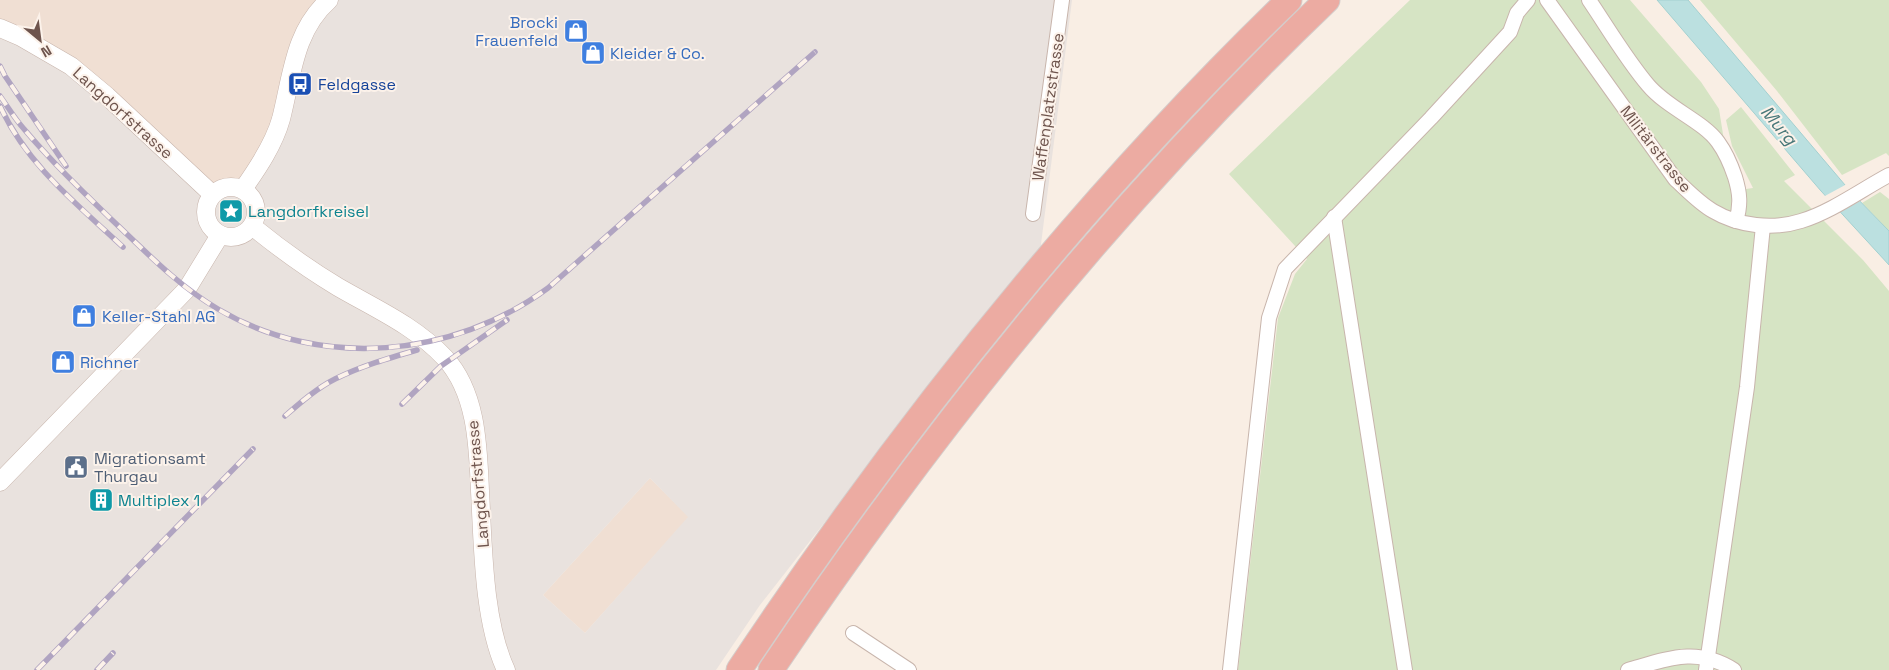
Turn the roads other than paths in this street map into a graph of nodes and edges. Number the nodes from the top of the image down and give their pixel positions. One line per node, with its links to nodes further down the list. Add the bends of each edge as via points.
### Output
1 (1062, 0): 12 (street, Waffenplatzstrasse)
2 (1288, 0): 22 (highway, via 1156,137 1006,308 842,522)
3 (1327, 0): 23 (highway, via 1176,152 1030,320 911,473)
4 (1528, 0): 13 (street, via 1517,13 1510,32)
5 (1547, 0): 14 (street, Militärstrasse, via 1675,179 1712,211)
6 (1589, 0): 14 (street, via 1647,84 1718,141 1731,166 1741,198)
7 (323, 2): 10 (street, via 300,40 274,137)
8 (0, 28): 11 (street, Langdorfstrasse, via 71,66)
9 (1889, 176): 16 (street, Militärstrasse, via 1802,221)
10 (243, 190): 11 (street, via 230,186); 15 (street, via 250,195 256,210)
11 (212, 194): 17 (street, via 206,216 213,230)
12 (1033, 214)
13 (1334, 218): 25 (street, via 1285,269 1269,318); 26 (street)
14 (1736, 221): 16 (street, Militärstrasse)
15 (252, 226): 17 (street, via 247,232 234,237); 21 (street, Langdorfstrasse, via 336,286 427,339 450,364 464,388 475,427 487,591 494,631)
16 (1763, 226): 20 (street, via 1746,396)
17 (220, 235): 18 (street, via 187,289)
18 (0, 482)
19 (853, 633): 24 (street)
20 (1707, 664): 27 (street, via 1699,655 1682,656); 28 (street)
21 (506, 670)
22 (739, 670)
23 (771, 670)
24 (908, 670)
25 (1230, 670)
26 (1405, 670)
27 (1628, 670)
28 (1734, 670)

